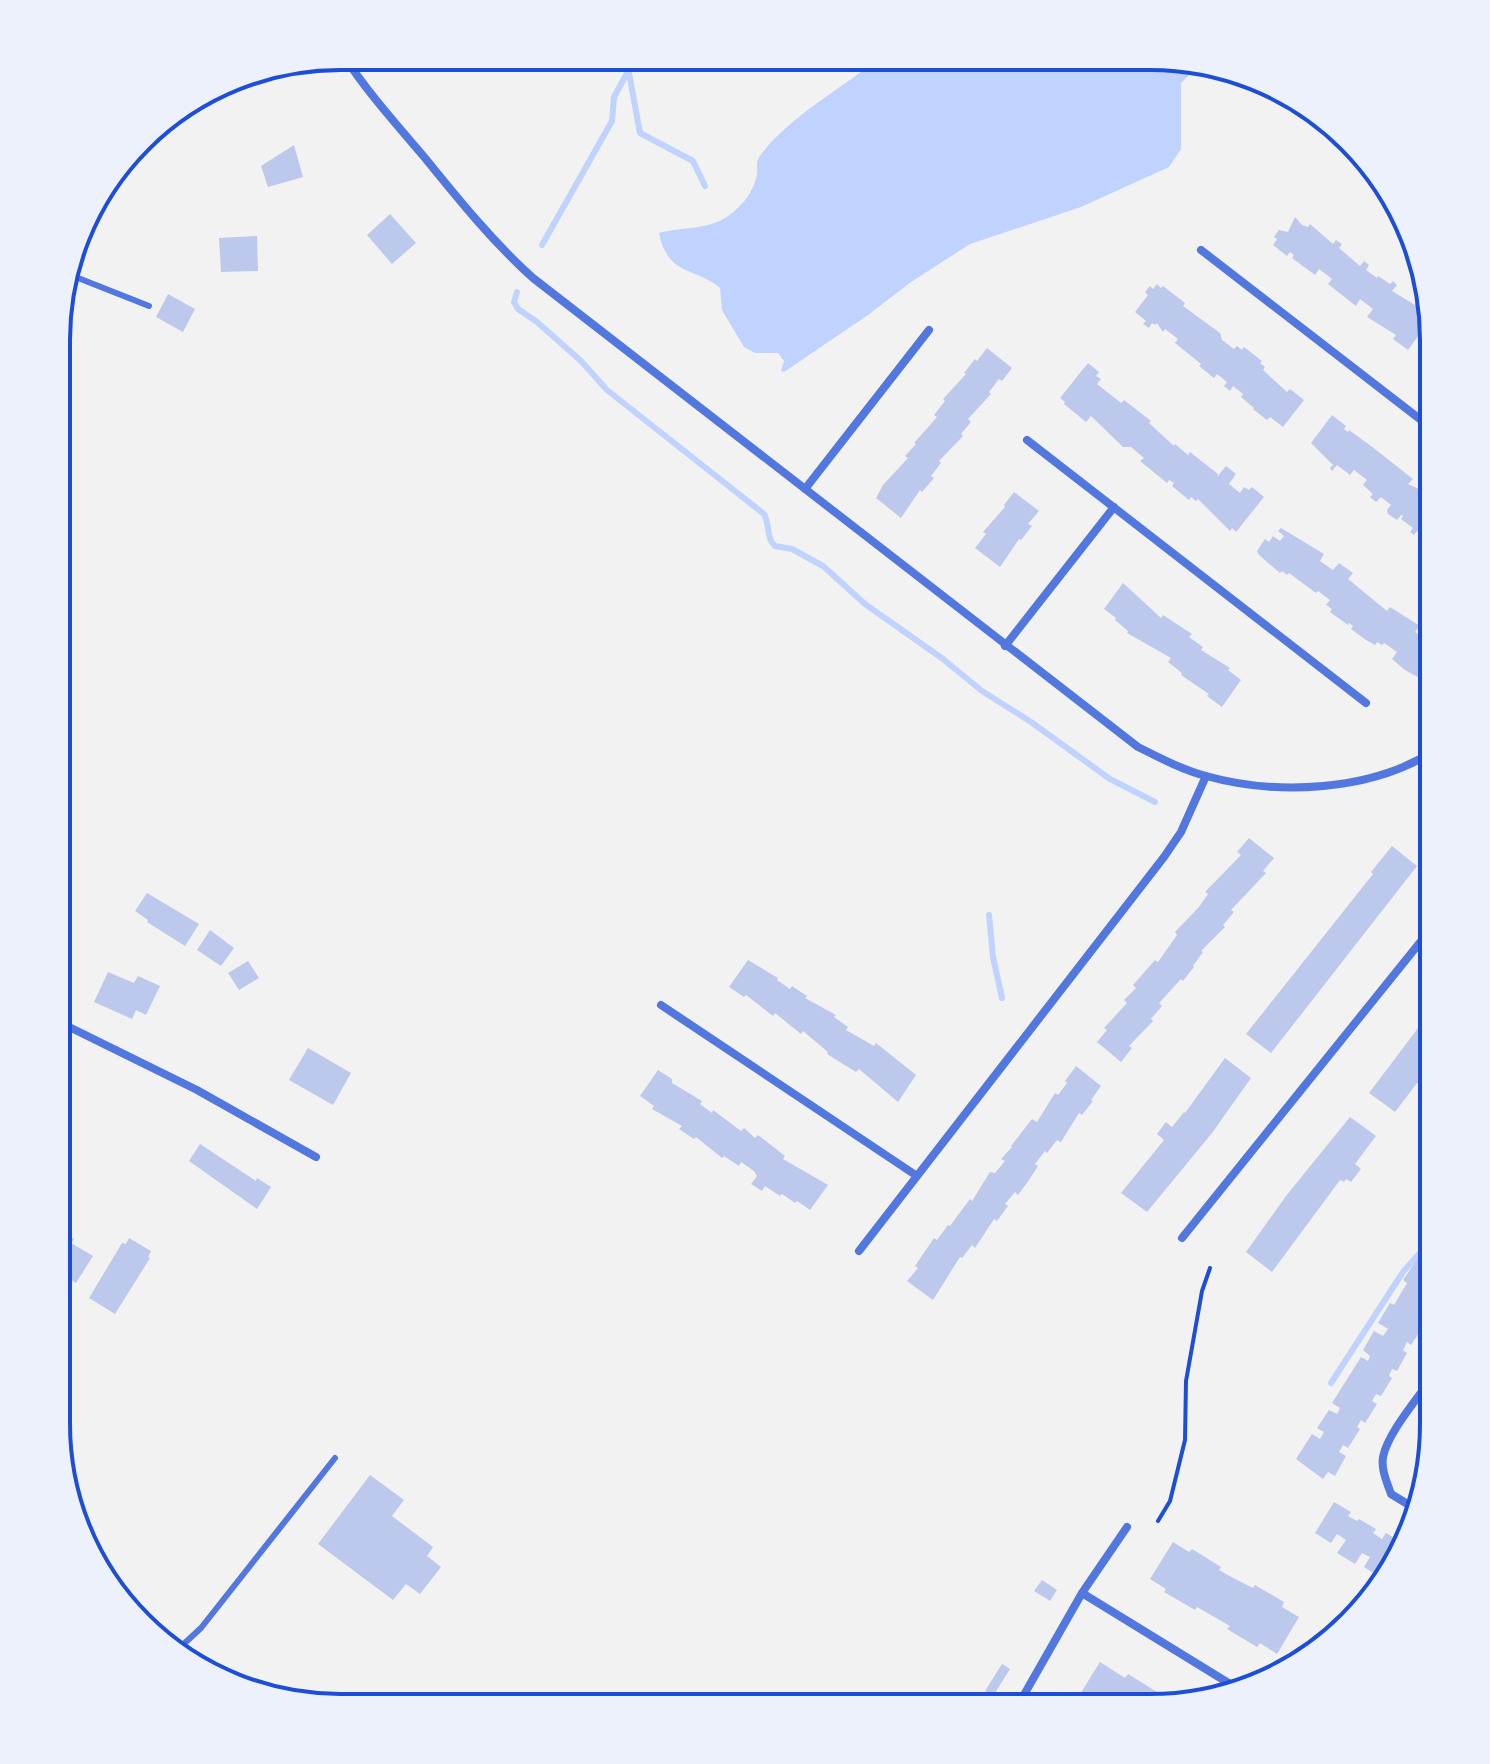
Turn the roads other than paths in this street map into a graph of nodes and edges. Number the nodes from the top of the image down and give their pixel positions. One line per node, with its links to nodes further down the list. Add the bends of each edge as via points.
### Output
1 (354, 70): 8 (street, via 512,260)
2 (1201, 250): 6 (street)
3 (77, 278): 4 (lane)
4 (149, 306)
5 (929, 330): 8 (street)
6 (1420, 419)
7 (1027, 440): 9 (street)
8 (805, 489): 10 (street)
9 (1114, 507): 10 (street); 11 (street)
10 (1005, 646): 13 (street, via 1138,747)
11 (1366, 703)
12 (1420, 758): 13 (street, via 1337,784 1271,786)
13 (1206, 776): 18 (street, via 1164,857)
14 (1419, 943): 19 (street)
15 (661, 1005): 18 (street)
16 (70, 1027): 17 (street)
17 (316, 1157)
18 (917, 1176): 20 (street)
19 (1182, 1238)
20 (859, 1251)
21 (1419, 1397): 23 (street, via 1383,1456 1391,1494)
22 (335, 1458): 26 (lane)
23 (1407, 1504)
24 (1127, 1527): 25 (street)
25 (1082, 1593): 27 (street); 28 (street)
26 (184, 1644)
27 (1227, 1682)
28 (1025, 1693)

